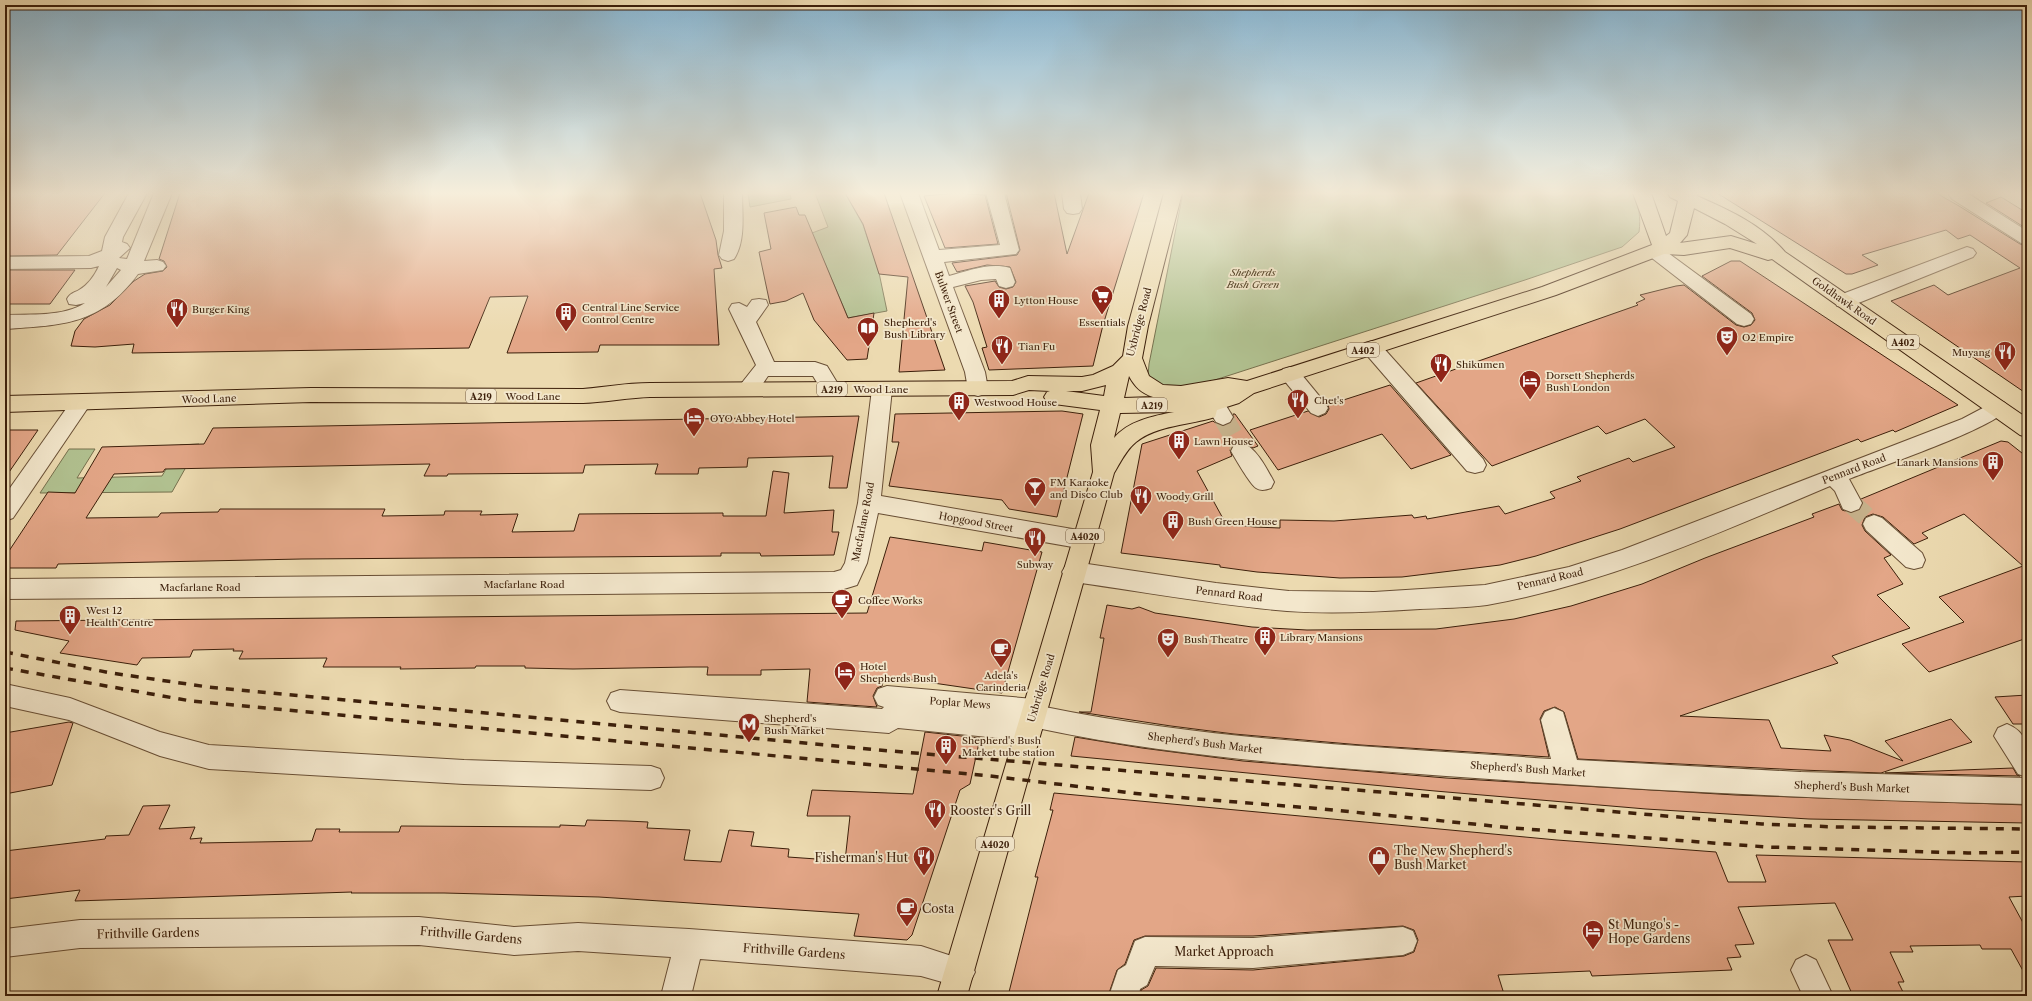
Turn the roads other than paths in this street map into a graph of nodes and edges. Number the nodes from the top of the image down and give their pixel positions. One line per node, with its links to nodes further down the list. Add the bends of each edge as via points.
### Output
1 (114, 240): 15 (street)
2 (140, 240): 15 (street)
3 (144, 240): 19 (street)
4 (147, 240): 19 (street, via 159,261)
5 (735, 240): 13 (street)
6 (927, 240): 17 (street, Bulwer Street)
7 (1007, 240): 17 (street, via 1010,250)
8 (1161, 240): 29 (main road, Uxbridge Road)
9 (1656, 240): 12 (main road)
10 (1671, 240): 12 (main road)
11 (1762, 240): 16 (main road, Goldhawk Road / A402)
12 (1658, 249): 16 (main road, Goldhawk Road / A402, via 1684,249 1731,242); 25 (street); 27 (main road, A402, via 1549,291)
13 (736, 253)
14 (1967, 253): 22 (street)
15 (111, 254): 18 (street, via 91,262); 19 (street, via 123,265); 24 (street, via 108,267 98,284 76,299 58,306 13,310)
16 (1779, 256): 22 (main road, Goldhawk Road / A402)
17 (933, 257): 21 (street, Bulwer Street)
18 (5, 263)
19 (132, 268): 26 (street, via 104,299 87,310 55,319)
20 (1006, 282): 21 (street, via 1003,272 981,274)
21 (942, 284): 34 (street, Bulwer Street, via 976,372)
22 (1844, 302): 39 (main road, Goldhawk Road / A402)
23 (759, 305): 28 (street, via 743,315)
24 (5, 306)
25 (1744, 319)
26 (5, 322)
27 (1372, 348): 30 (main road, A402); 43 (street)
28 (765, 363)
29 (1126, 365): 31 (main road, Wood Lane / A219, via 1097,381 1082,384 1028,383); 32 (main road, A402, via 1152,389 1164,392 1175,394 1227,386); 37 (main road, Uxbridge Road / A4020)
30 (1290, 374): 32 (main road, A402); 38 (street)
31 (1013, 388): 34 (main road, Wood Lane / A219); 37 (main road, Wood Lane / A219, via 1027,394)
32 (1247, 388): 40 (main road, A219)
33 (882, 389): 34 (main road, Wood Lane / A219); 36 (main road, Wood Lane / A219, via 620,391 602,396 311,395); 47 (street, Macfarlane Road)
34 (978, 389)
35 (5, 404): 36 (main road, Wood Lane / A219)
36 (80, 404): 49 (street)
37 (1112, 404): 40 (main road, A219, via 1125,406 1204,402); 44 (main road, Uxbridge Road / A4020, via 1102,445)
38 (1318, 408)
39 (1998, 408): 41 (main road, Goldhawk Road / A402); 45 (street, Pennard Road, via 1969,424)
40 (1219, 411): 44 (main road, Uxbridge Road / A4020, via 1158,424 1135,433 1122,444)
41 (2027, 429)
42 (1242, 451): 46 (street)
43 (1475, 465)
44 (1104, 472): 51 (main road, Uxbridge Road / A4020)
45 (1833, 476): 48 (street, via 1843,486); 53 (street, Pennard Road, via 1627,558 1569,577 1484,595 1374,602 1289,601)
46 (1263, 482)
47 (869, 503): 51 (street, Hopgood Street); 54 (street, Macfarlane Road, via 853,571 849,578 834,582)
48 (1851, 503)
49 (5, 512)
50 (1874, 524): 52 (street)
51 (1084, 540): 53 (main road, Uxbridge Road / A4020)
52 (1914, 560)
53 (1074, 572): 58 (main road, Uxbridge Road / A4020)
54 (5, 589)
55 (5, 695): 63 (street, via 70,709 107,728 216,757 464,772)
56 (887, 697): 58 (street, Poplar Mews)
57 (620, 701): 58 (street, via 889,721 891,716)
58 (1032, 718): 62 (street, Shepherd's Bush Market, via 1249,749); 69 (main road, Uxbridge Road / A4020)
59 (1554, 720): 62 (street)
60 (2007, 736): 61 (street)
61 (2027, 765)
62 (1567, 772): 64 (street, Shepherd's Bush Market, via 1755,784 1906,790)
63 (651, 778)
64 (2027, 791)
65 (1403, 941): 71 (street, Market Approach, via 1253,953 1145,950 1137,975 1128,980)
66 (5, 943): 67 (street, Frithville Gardens, via 80,934 419,931 514,941 578,937)
67 (689, 943): 69 (street, Frithville Gardens, via 921,961); 70 (street)
68 (1806, 970): 72 (street)
69 (956, 984)
70 (676, 996)
71 (1124, 996)
72 (1818, 996)

